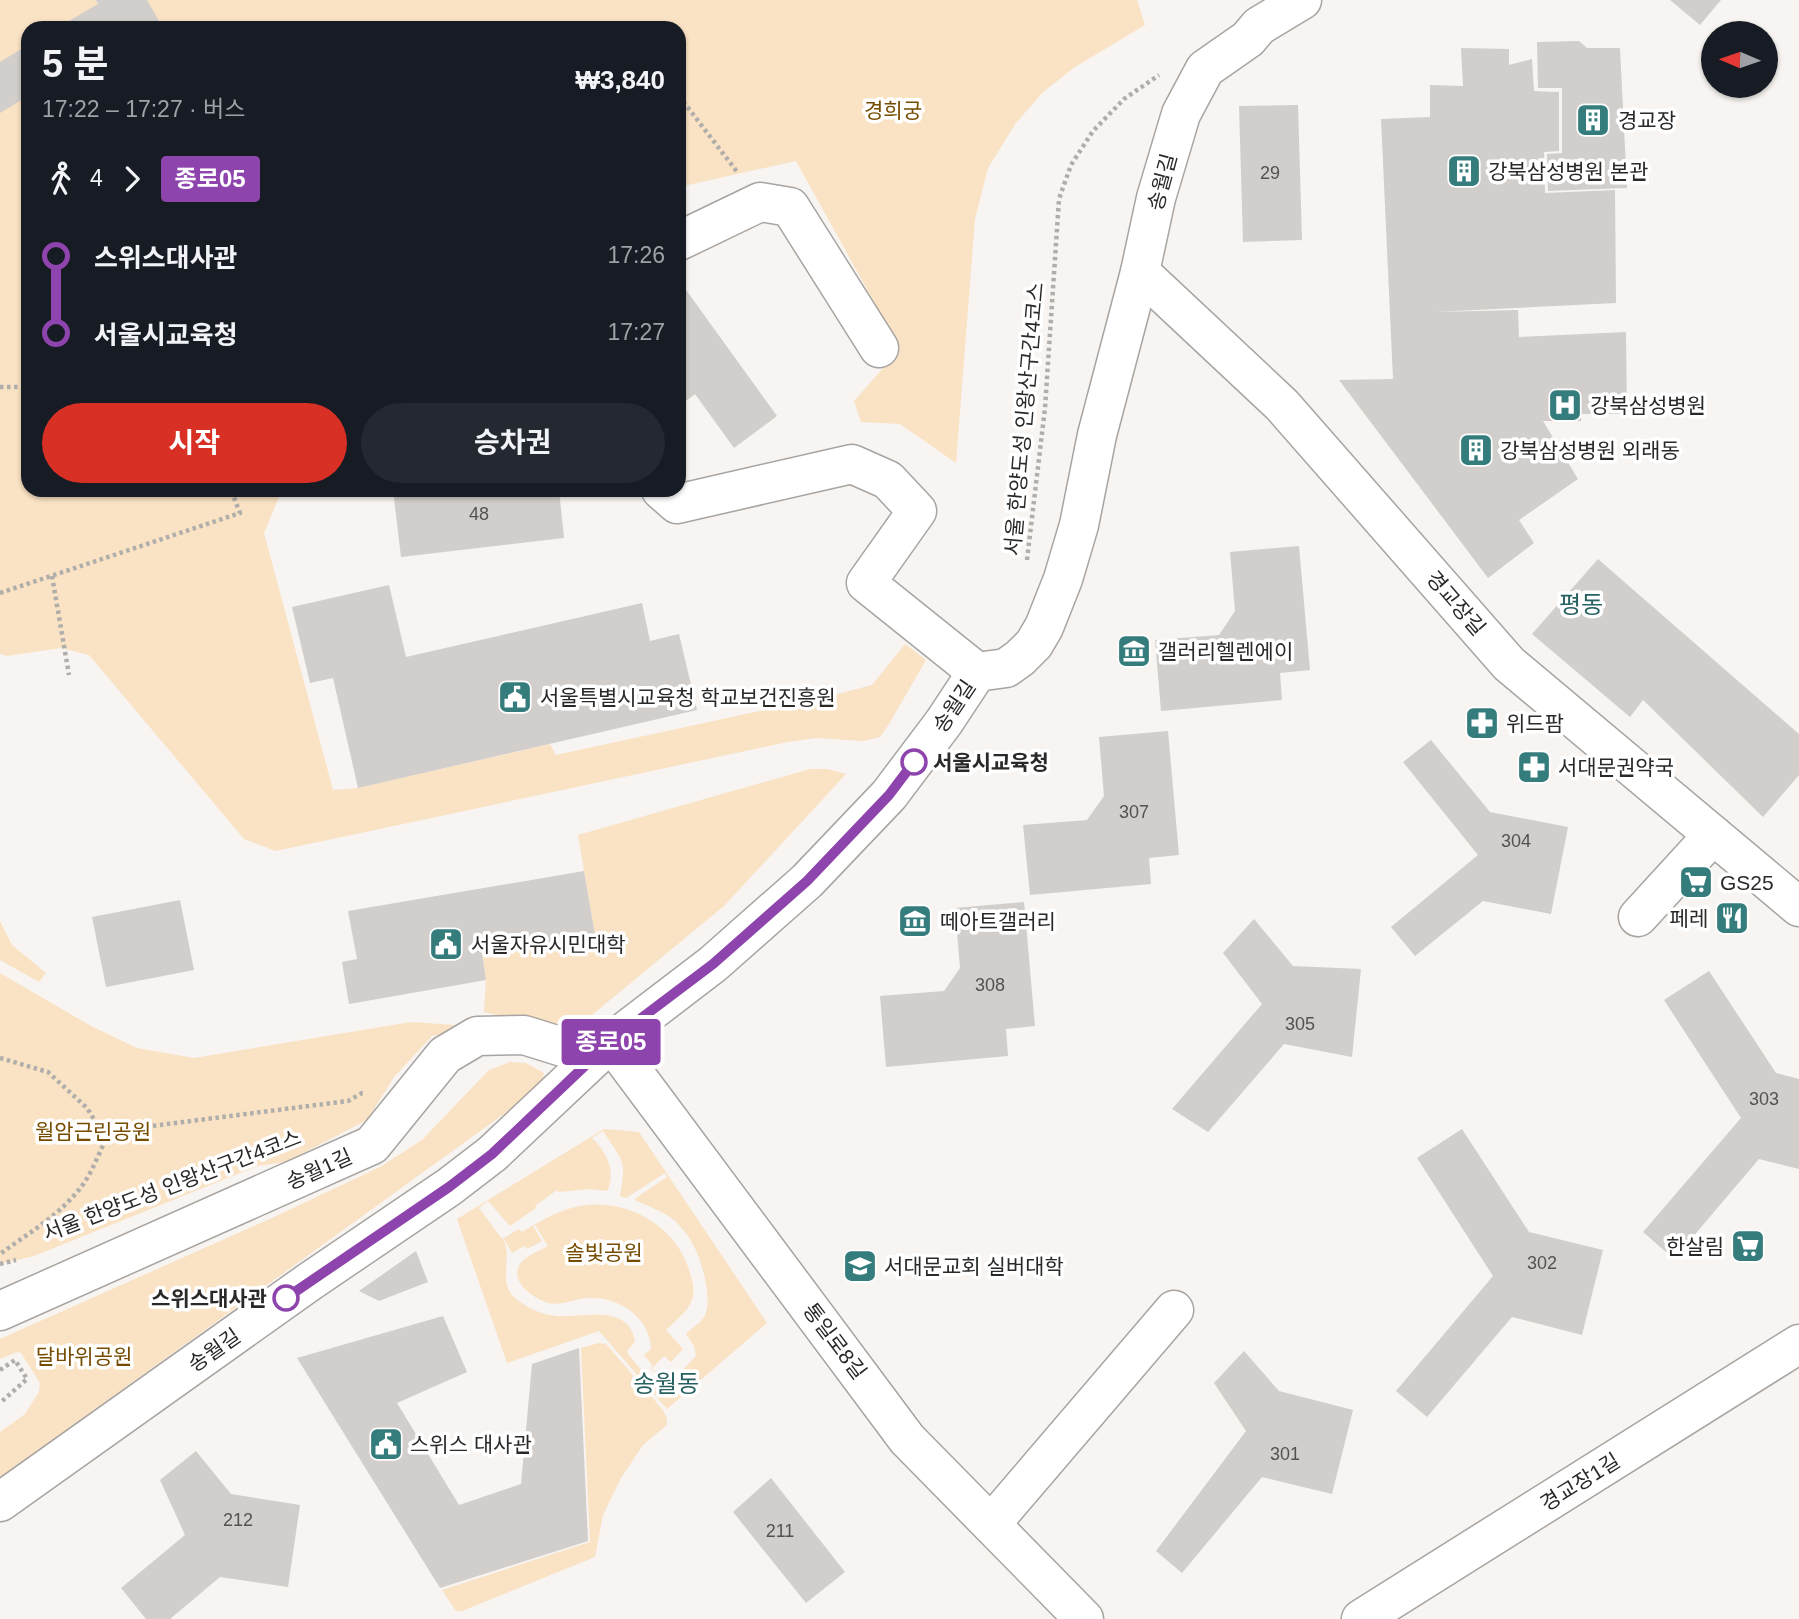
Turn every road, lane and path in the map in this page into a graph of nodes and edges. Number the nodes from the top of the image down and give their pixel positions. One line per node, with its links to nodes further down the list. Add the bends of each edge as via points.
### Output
1 (1302, 0): 6 (street, 송월길, via 1259,26 1205,69 1181,114)
2 (1167, 69): 12 (path, 서울 한양도성 인왕산구간4코스, via 1124,99 1093,131 1071,165 1059,199 1045,408)
3 (686, 105): 4 (path)
4 (760, 202): 5 (street); 7 (street, via 790,206)
5 (686, 238)
6 (1140, 272): 15 (street, 송월길, via 1097,435 1079,525 1044,627 1034,644 1006,668); 17 (street, 경교장길, via 1282,405 1510,664)
7 (878, 348)
8 (0, 387): 9 (path)
9 (21, 387)
10 (234, 497): 13 (path, via 240,513)
11 (668, 497): 15 (street, via 677,504 852,464 888,480 917,511 866,583)
12 (1026, 567)
13 (52, 576): 14 (path); 16 (path)
14 (0, 593)
15 (977, 672): 20 (street, 송월길, via 889,795 807,881 713,964)
16 (69, 675)
17 (1713, 835): 18 (street, 경교장길); 19 (street)
18 (1799, 906)
19 (1638, 917)
20 (611, 1041): 22 (street, 송월1길, via 572,1050 524,1035 477,1036 446,1055); 32 (street, 송월길, via 492,1154 449,1187); 33 (street, 통일로8길, via 907,1438)
21 (0, 1058): 23 (path, via 48,1072 87,1108)
22 (401, 1110): 23 (path, via 373,1093 362,1093 348,1101 136,1128); 28 (street, 송월1길, via 372,1145)
23 (106, 1139): 24 (path, 서울 한양도성 인왕산구간4코스, via 73,1196)
24 (0, 1254)
25 (23, 1259): 26 (path, 서울 한양도성 인왕산구간4코스)
26 (0, 1264)
27 (1174, 1310): 33 (street)
28 (0, 1311)
29 (1799, 1344): 35 (street, 경교장1길)
30 (0, 1370): 31 (path, via 15,1360 27,1379)
31 (0, 1403)
32 (0, 1502)
33 (991, 1524): 34 (street, 통일로8길)
34 (1084, 1619)
35 (1361, 1619)

